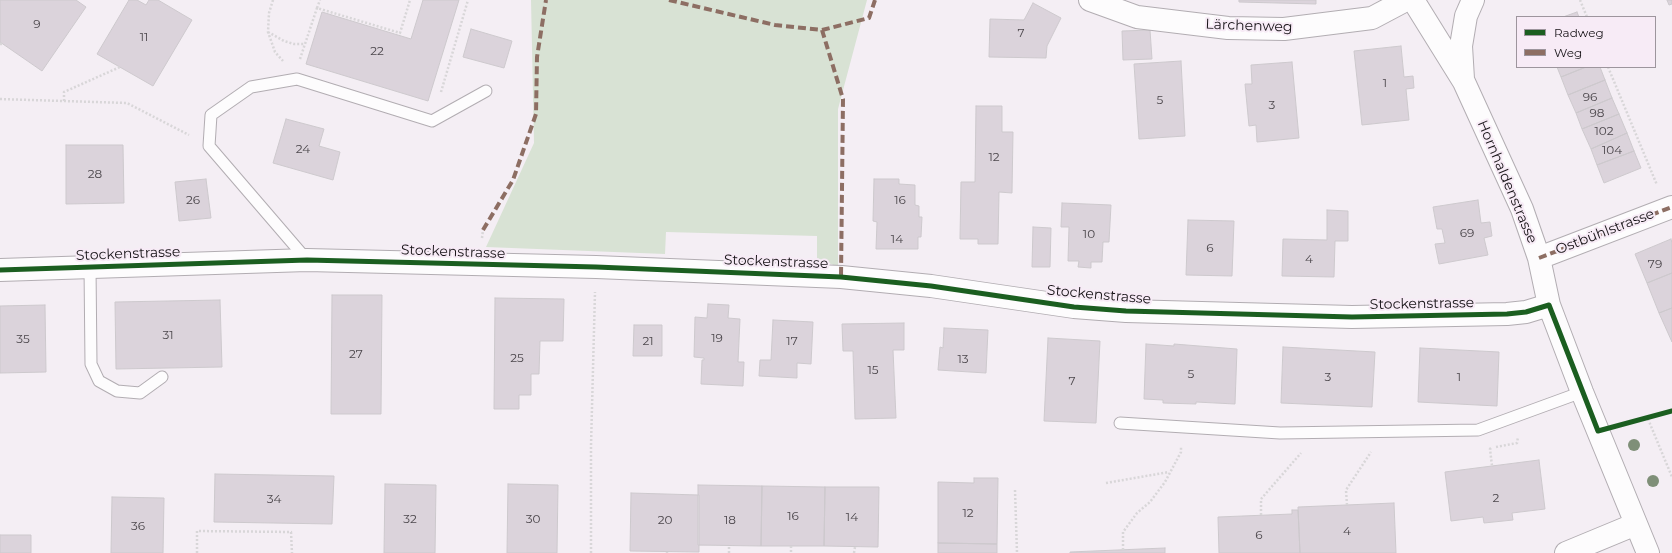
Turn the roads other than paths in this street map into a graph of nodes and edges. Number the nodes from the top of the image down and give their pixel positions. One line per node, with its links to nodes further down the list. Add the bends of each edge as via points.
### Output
1 (1090, 0): 2 (street, Lärchenweg, via 1137,17 1228,28 1284,29 1372,18)
2 (1406, 0)
3 (1413, 0): 5 (street, Hornhaldenstrasse)
4 (1473, 0): 5 (street, via 1466,16 1461,46)
5 (1464, 82): 8 (street, Hornhaldenstrasse, via 1522,209)
6 (486, 91): 9 (lane, via 432,121 297,79 251,87 211,115 209,146)
7 (1670, 208): 8 (street, Ostbühlstrasse)
8 (1539, 258): 12 (street, Hornhaldenstrasse)
9 (307, 260): 10 (street, Stockenstrasse); 12 (street, Stockenstrasse, via 841,276 1126,312 1352,317 1507,314 1526,312)
10 (90, 267): 11 (street, Stockenstrasse); 13 (lane, via 91,364 99,381 117,391 140,393)
11 (0, 270)
12 (1549, 305): 14 (street, Hornhaldenstrasse)
13 (162, 377)
14 (1582, 392): 15 (lane, via 1478,430 1280,433); 16 (street, Hornhaldenstrasse)
15 (1120, 423)
16 (1636, 524): 17 (street); 18 (street, Hornhaldenstrasse)
17 (1566, 553)
18 (1648, 553)

